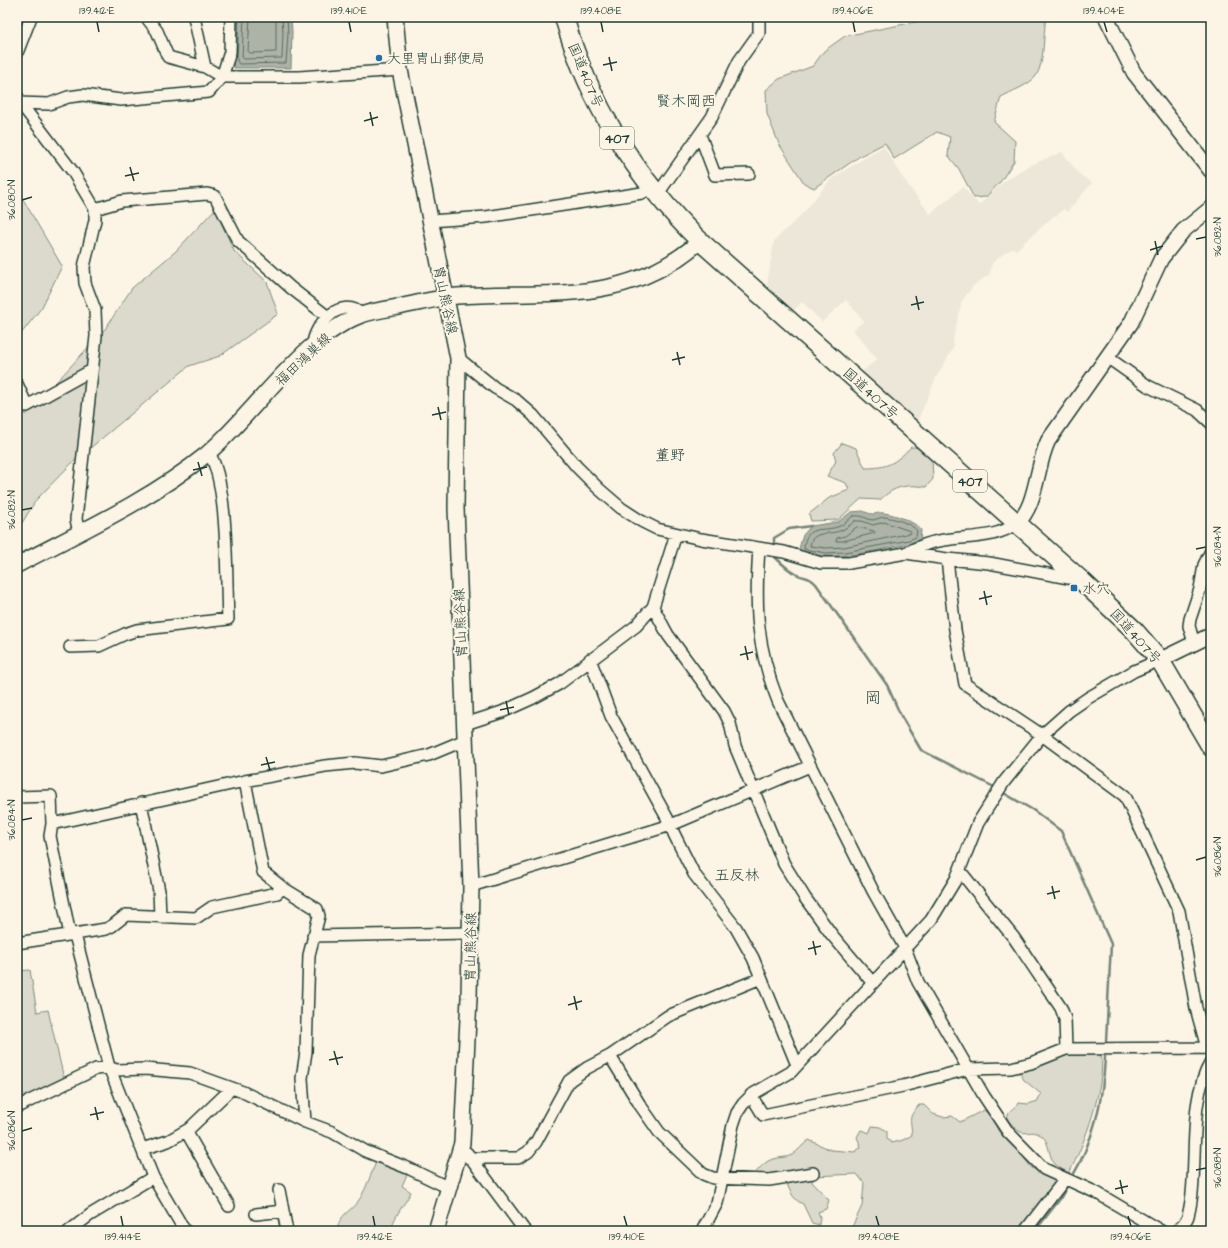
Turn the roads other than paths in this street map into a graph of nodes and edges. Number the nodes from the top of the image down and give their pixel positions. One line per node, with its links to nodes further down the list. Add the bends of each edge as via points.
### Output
1 (31, 17): 9 (street)
2 (146, 17): 10 (street, via 157,32 168,57)
3 (194, 17): 10 (street)
4 (231, 17): 12 (street, via 230,52)
5 (395, 17): 11 (main road, 胄山熊谷線)
6 (564, 17): 17 (highway, 国道407号 / 407, via 580,63 603,114)
7 (759, 17): 14 (street, via 759,33 739,61 712,117)
8 (1106, 17): 15 (street, via 1134,73)
9 (17, 53)
10 (205, 67): 12 (street)
11 (400, 70): 12 (street, via 299,77); 20 (main road, 胄山熊谷線)
12 (222, 78): 13 (street, via 209,92 121,100 83,95 49,104)
13 (18, 101): 19 (street, via 73,172)
14 (700, 135): 16 (street, via 715,175); 17 (street)
15 (1211, 171)
16 (749, 174)
17 (654, 192): 20 (street, via 486,216); 21 (highway, 国道407号 / 407)
18 (1211, 208): 26 (street, via 1183,231 1161,259 1130,323)
19 (95, 209): 24 (street, via 122,200 207,194 215,196 238,241); 28 (street, via 95,220 84,268 85,282 95,310 96,336)
20 (430, 221): 22 (main road, 胄山熊谷線)
21 (700, 241): 22 (main road, 福田鴻巣線, via 667,266 640,278 604,288 572,293); 33 (highway, 国道407号 / 407)
22 (446, 297): 23 (main road, 福田鴻巣線); 27 (main road, 胄山熊谷線)
23 (362, 315): 24 (street, via 356,309 348,307 336,310); 25 (main road, 福田鴻巣線, via 329,333)
24 (328, 318): 25 (street, via 314,334)
25 (313, 346): 32 (main road, 福田鴻巣線)
26 (1107, 357): 31 (street, via 1148,386 1197,410); 33 (street, via 1048,441 1028,509)
27 (458, 358): 35 (street, via 533,415 577,467 621,508 647,524); 48 (main road, 胄山熊谷線, via 456,508)
28 (92, 370): 30 (street); 34 (street, via 76,519)
29 (17, 384): 30 (street)
30 (22, 406)
31 (1211, 423)
32 (208, 452): 34 (main road, 福田鴻巣線, via 162,486); 45 (street, via 214,464 223,505 228,619 137,630 99,646)
33 (1017, 524): 38 (street, via 994,534 930,543); 41 (highway, 国道407号 / 407)
34 (79, 533): 40 (main road, 福田鴻巣線)
35 (676, 534): 36 (street); 42 (street)
36 (759, 548): 38 (street, via 821,563 838,564); 52 (street, via 756,599 762,653 778,701)
37 (1211, 550): 44 (street, via 1204,565 1200,589 1190,619 1189,626)
38 (906, 553): 39 (street)
39 (947, 559): 41 (street, via 989,562); 49 (street, via 965,684)
40 (17, 565)
41 (1082, 581): 47 (highway, 国道407号 / 407, via 1133,629)
42 (652, 607): 46 (street, via 636,626); 54 (street, via 668,635 724,711 730,723 735,746)
43 (1211, 635): 44 (street)
44 (1194, 643): 47 (street)
45 (70, 647)
46 (590, 660): 48 (street, via 559,684 533,698); 58 (street, via 611,716)
47 (1160, 660): 49 (street, via 1088,698); 51 (highway, 国道407号 / 407)
48 (465, 724): 50 (main road, 胄山熊谷線)
49 (1042, 735): 59 (street, via 1004,782 978,823); 71 (street, via 1125,796 1179,911 1196,1008)
50 (465, 740): 53 (street, via 429,755 382,766 355,763 325,766); 60 (main road, 胄山熊谷線)
51 (1211, 747)
52 (810, 766): 54 (street); 67 (street)
53 (245, 781): 56 (street); 61 (street, via 264,872)
54 (754, 790): 58 (street); 69 (street, via 784,864 832,935)
55 (17, 797): 57 (street, via 51,796)
56 (141, 803): 57 (street); 62 (street, via 160,891)
57 (52, 824): 64 (street, via 50,836)
58 (671, 825): 60 (street); 68 (street, via 694,874 736,928)
59 (960, 871): 67 (street, via 931,920); 70 (street, via 1014,938 1061,1008 1066,1020)
60 (471, 886): 63 (main road, 胄山熊谷線)
61 (283, 888): 62 (street, via 277,893 212,907 196,918); 65 (street, via 317,910)
62 (160, 916): 64 (street, via 126,915 106,929)
63 (470, 933): 65 (street); 82 (main road, 胄山熊谷線)
64 (73, 935): 66 (street); 75 (street)
65 (314, 936): 80 (street, via 309,955 306,1052 302,1078)
66 (17, 943)
67 (905, 948): 69 (street); 76 (street, via 918,982)
68 (761, 978): 72 (street, via 668,1016); 74 (street)
69 (872, 982): 74 (street)
70 (1066, 1049): 71 (street); 76 (street, via 1011,1068)
71 (1209, 1050)
72 (610, 1056): 84 (street, via 569,1081 528,1152 518,1158); 87 (street, via 659,1132 703,1174)
73 (1211, 1062): 102 (street, via 1202,1086 1196,1119 1188,1217)
74 (797, 1065): 78 (street, via 791,1072)
75 (110, 1066): 77 (street, via 116,1070 190,1073); 79 (street, via 96,1069); 83 (street)
76 (968, 1069): 78 (street, via 903,1086 763,1115); 88 (street, via 1008,1132 1044,1169)
77 (232, 1088): 80 (street); 81 (street)
78 (751, 1095): 87 (street, via 737,1113)
79 (17, 1107)
80 (305, 1122): 89 (street, via 332,1132 365,1151)
81 (186, 1131): 83 (street, via 168,1141); 91 (street)
82 (462, 1143): 84 (street); 89 (main road, 胄山熊谷線)
83 (142, 1149): 86 (street)
84 (469, 1158): 98 (street)
85 (813, 1173): 87 (street, via 769,1180)
86 (154, 1177): 94 (street, via 90,1215); 95 (street)
87 (722, 1178): 99 (street, via 717,1203)
88 (1065, 1179): 100 (street); 101 (street, via 1098,1193)
89 (449, 1188): 97 (main road, 胄山熊谷線)
90 (279, 1190): 92 (street)
91 (229, 1206)
92 (283, 1212): 93 (street); 96 (street)
93 (256, 1214)
94 (69, 1231)
95 (185, 1231)
96 (287, 1231)
97 (436, 1231)
98 (525, 1231)
99 (702, 1231)
100 (1025, 1231)
101 (1160, 1231)
102 (1178, 1231)

